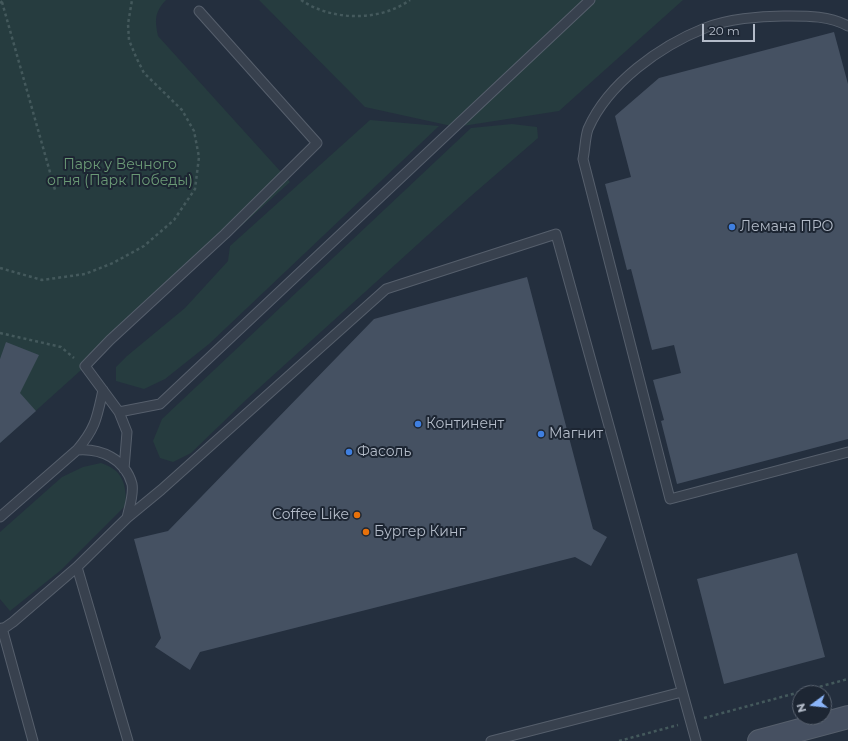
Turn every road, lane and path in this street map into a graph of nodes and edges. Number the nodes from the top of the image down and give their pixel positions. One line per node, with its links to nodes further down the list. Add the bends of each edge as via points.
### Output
1 (132, 0): 9 (path, via 128,24 129,40 136,57 144,73 182,110 194,131 199,157 195,189 174,220 144,246 113,263 85,274 42,280)
2 (301, 0): 3 (path, via 331,13 358,17 383,12)
3 (410, 0)
4 (590, 0): 13 (lane, via 160,404)
5 (2, 2): 8 (path)
6 (199, 11): 11 (lane, via 317,143)
7 (848, 26): 15 (lane, via 839,21 811,15 774,16 706,27 672,43 639,66 608,97 588,130 583,159 670,499)
8 (56, 190)
9 (0, 268)
10 (0, 333): 11 (path, via 61,347)
11 (85, 366): 12 (lane)
12 (103, 390): 13 (lane); 14 (lane, via 95,424)
13 (119, 412): 16 (lane, via 127,432)
14 (77, 450): 16 (lane, via 90,449 102,452 114,458); 17 (lane)
15 (848, 452)
16 (124, 468): 18 (lane, via 132,485)
17 (0, 517)
18 (127, 518): 19 (lane); 22 (lane, via 386,289 556,234)
19 (77, 567): 20 (lane, via 13,622); 26 (lane)
20 (1, 629): 25 (lane)
21 (848, 679): 24 (path)
22 (682, 692): 24 (lane); 27 (lane)
23 (848, 717): 30 (main road)
24 (690, 722): 28 (path); 29 (lane)
25 (33, 741)
26 (128, 741)
27 (491, 741)
28 (619, 741)
29 (696, 741)
30 (759, 741)

